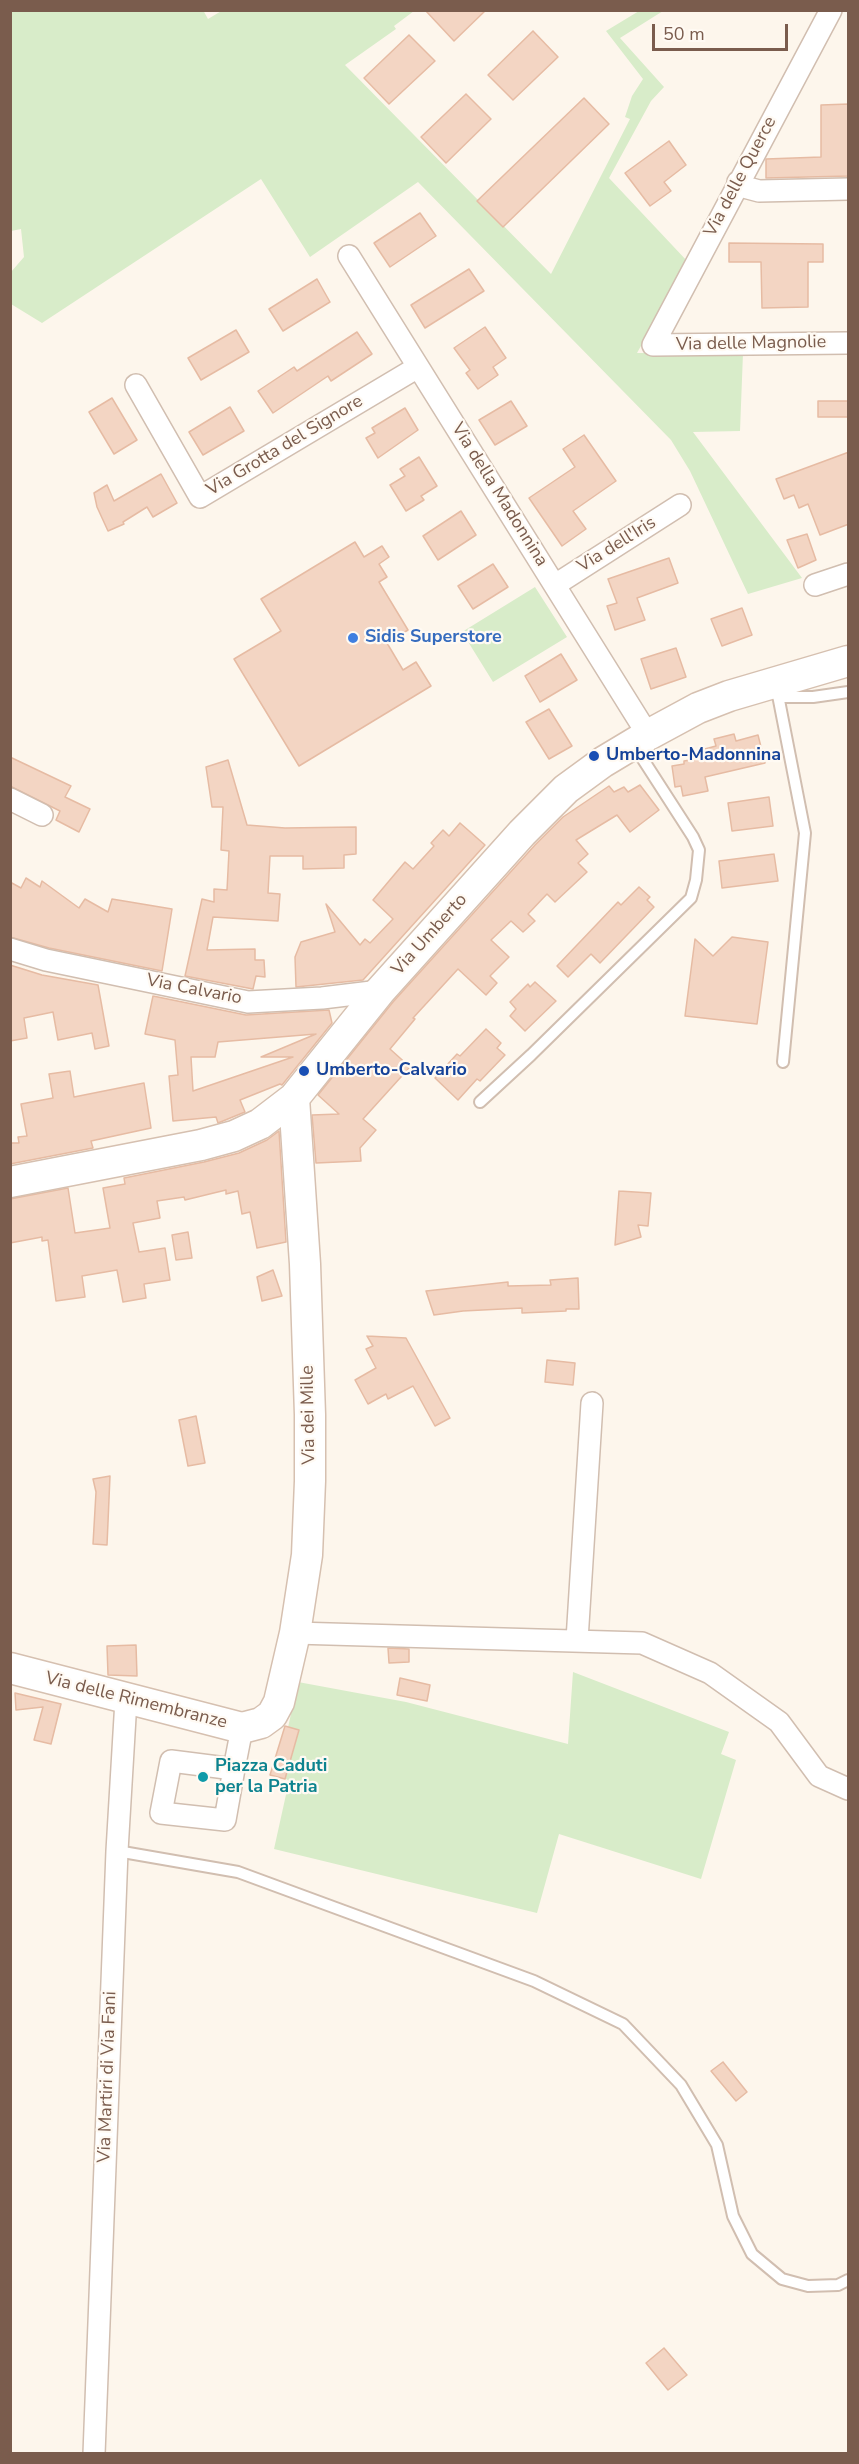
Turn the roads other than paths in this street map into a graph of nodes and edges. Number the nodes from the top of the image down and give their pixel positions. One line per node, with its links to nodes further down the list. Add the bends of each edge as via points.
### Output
1 (831, 10): 2 (street, Via delle Querce)
2 (738, 182): 3 (street, via 759,191); 6 (street, Via delle Querce)
3 (849, 189)
4 (349, 256): 7 (street, Via della Madonnina)
5 (849, 343): 6 (street, Via delle Magnolie)
6 (653, 345)
7 (418, 367): 8 (street, Via Grotta del Signore, via 200,497); 11 (street, Via della Madonnina)
8 (136, 385)
9 (680, 505): 11 (street, Via dell'Iris)
10 (849, 574): 12 (street)
11 (555, 585): 16 (street, Via della Madonnina)
12 (814, 585)
13 (849, 660): 14 (main road, Via Umberto)
14 (776, 690): 15 (lane, via 813,697); 16 (main road, Via Umberto, via 699,708); 23 (lane, via 805,833)
15 (849, 692)
16 (641, 739): 20 (main road, Via Umberto, via 566,789); 25 (lane, via 699,850 691,898)
17 (10, 799): 18 (street)
18 (42, 815)
19 (10, 949): 21 (street, Via Calvario, via 249,1002)
20 (380, 991): 21 (street, Via Calvario); 22 (main road, Via Umberto)
21 (322, 998): 22 (street, via 343,1013)
22 (350, 1029): 24 (main road, Via Umberto)
23 (783, 1062)
24 (294, 1098): 26 (main road, Via Umberto, via 260,1124 234,1137); 28 (main road, Via dei Mille, via 304,1236 310,1415 307,1555)
25 (480, 1102)
26 (10, 1182)
27 (592, 1403): 29 (street)
28 (295, 1633): 29 (street); 32 (main road, Via dei Mille, via 279,1702 272,1715)
29 (577, 1640): 34 (street, via 642,1642 710,1673 779,1722 819,1776)
30 (10, 1668): 31 (main road, Via delle Rimembranze)
31 (126, 1700): 32 (main road, Via delle Rimembranze); 35 (street, Via Martiri di Via Fani)
32 (252, 1726): 33 (street)
33 (234, 1770)
34 (849, 1789)
35 (117, 1851): 36 (lane, via 238,1872 534,1981 623,2024 681,2085 717,2145 733,2216 752,2254 782,2279 808,2286); 37 (street, Via Martiri di Via Fani)
36 (849, 2280)
37 (94, 2454)

